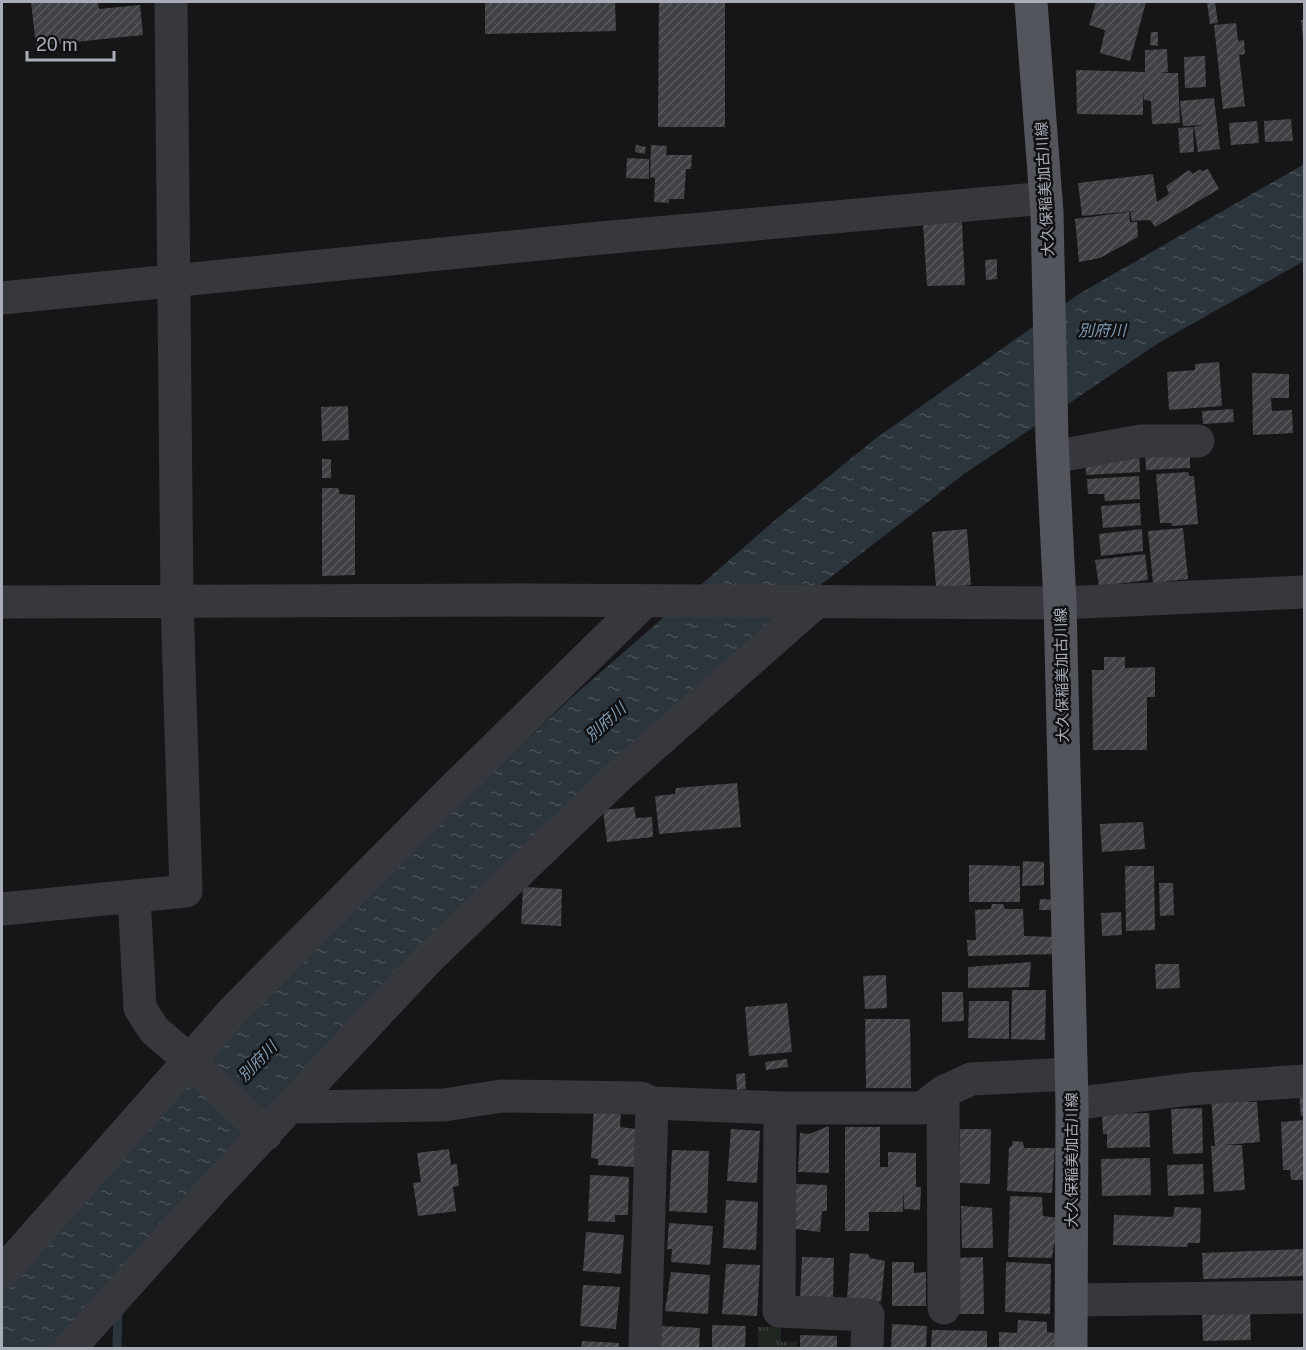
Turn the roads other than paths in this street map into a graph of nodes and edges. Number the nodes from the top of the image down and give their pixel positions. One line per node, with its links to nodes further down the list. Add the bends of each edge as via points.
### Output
1 (171, 2): 4 (street)
2 (1031, 2): 3 (main road, 大久保稲美加古川線)
3 (1047, 198): 4 (street); 7 (main road, 大久保稲美加古川線)
4 (174, 281): 5 (street); 10 (street)
5 (2, 298)
6 (1198, 441): 7 (street, via 1141,441)
7 (1052, 449): 13 (main road, 大久保稲美加古川線)
8 (1305, 592): 13 (street)
9 (2, 602): 10 (street)
10 (177, 602): 11 (street); 14 (street, via 186,891)
11 (650, 602): 12 (street); 16 (street, via 323,918)
12 (807, 602): 13 (street); 21 (street, via 462,926 359,1030)
13 (1060, 603): 18 (main road, 大久保稲美加古川線)
14 (134, 896): 15 (street); 16 (street, via 140,1008 154,1030)
15 (2, 909)
16 (188, 1059): 23 (street); 24 (street)
17 (1305, 1081): 18 (street, via 1190,1089)
18 (1072, 1089): 19 (street, via 971,1079); 26 (main road, 大久保稲美加古川線)
19 (943, 1092): 22 (street, via 922,1108); 27 (street)
20 (652, 1103): 21 (street, via 641,1098 501,1096 444,1105); 22 (street); 29 (street)
21 (292, 1107): 23 (street)
22 (780, 1108): 30 (street, via 779,1311 868,1315)
23 (266, 1134): 28 (street)
24 (2, 1273)
25 (1305, 1297): 26 (street)
26 (1072, 1300): 31 (main road, 大久保稲美加古川線)
27 (944, 1308)
28 (70, 1348)
29 (645, 1348)
30 (867, 1348)
31 (1071, 1348)

